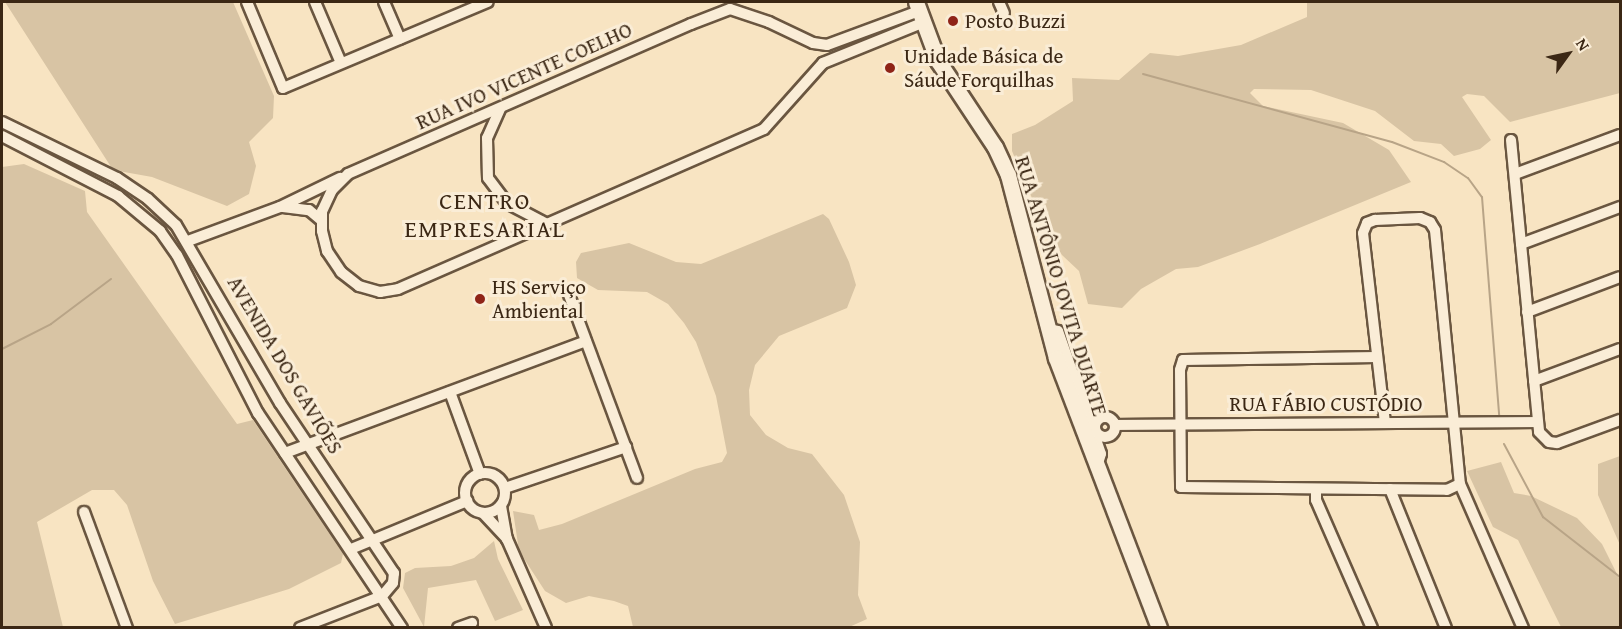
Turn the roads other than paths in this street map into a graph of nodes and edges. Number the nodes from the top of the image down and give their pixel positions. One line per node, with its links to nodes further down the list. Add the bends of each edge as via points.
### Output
1 (247, 2): 12 (street, via 283,88)
2 (315, 2): 12 (street)
3 (384, 2): 10 (street)
4 (455, 2): 8 (street)
5 (488, 2): 8 (street)
6 (999, 2): 9 (street)
7 (919, 12): 11 (street, via 832,44); 13 (street); 34 (main road, RUA ANTÔNIO JOVITA DUARTE, via 938,61 1003,162)
8 (460, 13): 10 (street)
9 (1004, 13)
10 (400, 39): 12 (street)
11 (818, 45): 13 (street); 14 (street, RUA IVO VICENTE COELHO, via 730,9)
12 (341, 63)
13 (823, 63): 26 (street, via 764,129)
14 (500, 109): 19 (street, RUA IVO VICENTE COELHO); 26 (street, via 486,138 488,178 507,203)
15 (2, 122): 21 (street, AVENIDA DOS GAVIÕES, via 108,173)
16 (1620, 135): 20 (street)
17 (2, 136): 24 (street, AVENIDA DOS GAVIÕES)
18 (1511, 140): 20 (street)
19 (348, 174): 22 (street, RUA IVO VICENTE COELHO); 25 (street, RUA IVO VICENTE COELHO, via 327,199)
20 (1515, 174): 28 (street)
21 (148, 199): 24 (street, via 142,202); 27 (street, AVENIDA DOS GAVIÕES)
22 (280, 207): 25 (street, RUA IVO VICENTE COELHO, via 309,210); 27 (street, RUA IVO VICENTE COELHO)
23 (1620, 207): 28 (street)
24 (140, 211): 33 (street, AVENIDA DOS GAVIÕES, via 169,243)
25 (321, 220): 26 (street, via 327,251 340,272 359,286 380,292 413,283)
26 (547, 224)
27 (188, 241): 32 (street, AVENIDA DOS GAVIÕES)
28 (1521, 244): 31 (street)
29 (1620, 277): 31 (street)
30 (569, 295): 35 (street)
31 (1527, 312): 38 (street)
32 (234, 321): 33 (street, via 231,329); 46 (street, AVENIDA DOS GAVIÕES)
33 (217, 329): 48 (street, AVENIDA DOS GAVIÕES, via 258,413)
34 (1048, 329): 45 (street, via 1058,331); 49 (main road, RUA ANTÔNIO JOVITA DUARTE)
35 (586, 341): 39 (street); 47 (street)
36 (1620, 349): 38 (street)
37 (1377, 357): 42 (street); 43 (street, via 1364,233 1367,223 1420,218 1430,222 1435,230); 44 (street, via 1184,360 1180,370)
38 (1534, 381): 41 (street)
39 (450, 392): 46 (street); 50 (street)
40 (1620, 420): 41 (street, via 1557,443 1543,439)
41 (1538, 422): 43 (street, RUA FÁBIO CUSTÓDIO)
42 (1385, 423): 43 (street, RUA FÁBIO CUSTÓDIO); 44 (street, RUA FÁBIO CUSTÓDIO)
43 (1456, 423): 52 (street)
44 (1180, 425): 45 (street, RUA FÁBIO CUSTÓDIO, via 1114,425 1108,436); 54 (street, via 1180,487)
45 (1093, 429): 49 (street, via 1101,454)
46 (308, 444): 48 (street); 61 (street, AVENIDA DOS GAVIÕES)
47 (626, 447): 51 (street); 53 (street)
48 (285, 453): 62 (street, AVENIDA DOS GAVIÕES)
49 (1097, 466): 70 (main road, RUA ANTÔNIO JOVITA DUARTE)
50 (480, 474): 53 (street, via 498,478); 56 (street, via 469,482)
51 (637, 478)
52 (1460, 484): 55 (street, via 1447,490); 73 (street)
53 (505, 488): 57 (street)
54 (1316, 489): 55 (street); 71 (street, via 1316,500)
55 (1390, 489): 72 (street)
56 (467, 501): 59 (street); 61 (street)
57 (501, 506): 59 (street); 60 (street)
58 (84, 512): 65 (street)
59 (483, 513): 60 (street)
60 (507, 539): 69 (street)
61 (374, 541): 62 (street); 63 (street, AVENIDA DOS GAVIÕES, via 396,578)
62 (351, 549): 63 (street, AVENIDA DOS GAVIÕES)
63 (382, 596): 66 (street); 67 (street, AVENIDA DOS GAVIÕES)
64 (472, 623): 68 (street)
65 (127, 627)
66 (300, 627)
67 (402, 627)
68 (458, 627)
69 (546, 627)
70 (1160, 627)
71 (1372, 627)
72 (1446, 627)
73 (1523, 627)

